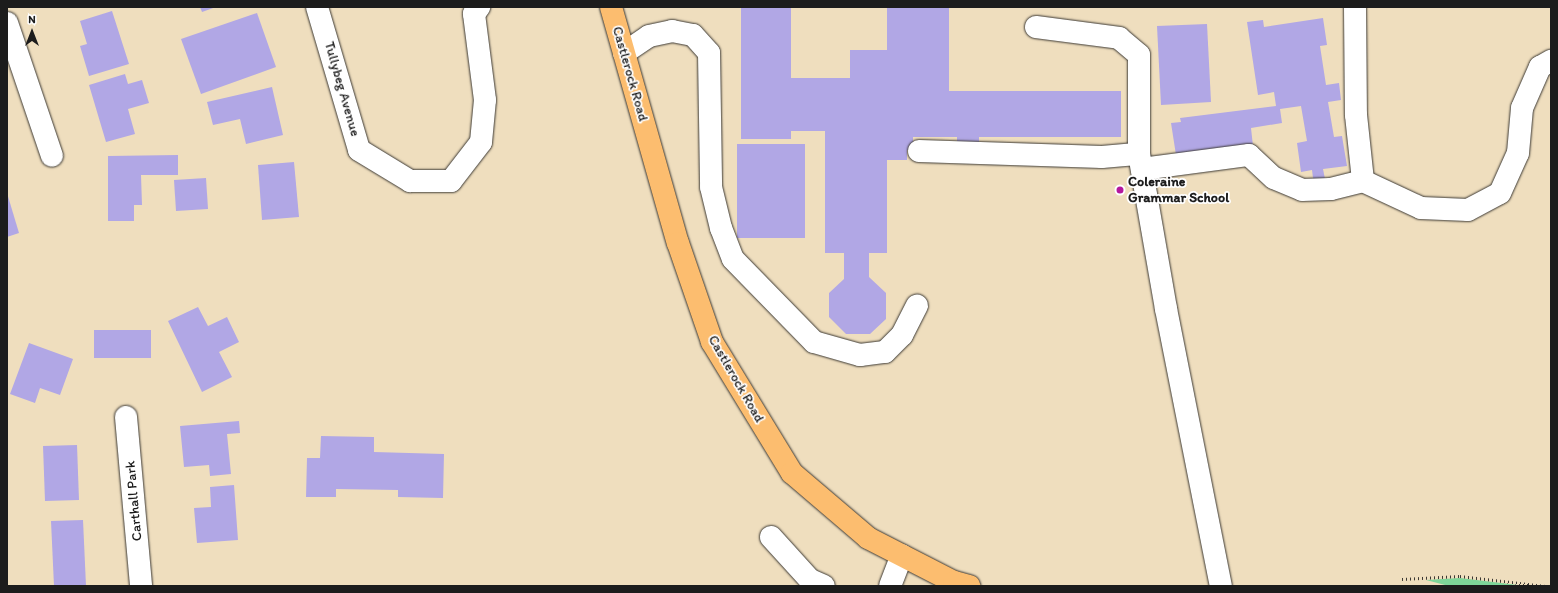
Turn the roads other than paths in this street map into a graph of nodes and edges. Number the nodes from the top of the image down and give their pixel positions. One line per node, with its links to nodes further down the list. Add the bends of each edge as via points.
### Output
1 (317, 7): 2 (street, Tullybeg Avenue, via 359,150 410,181 451,181 480,142 485,100 474,14)
2 (479, 7)
3 (610, 7): 7 (main road, Castlerock Road)
4 (1355, 7): 12 (street, via 1356,115)
5 (7, 24): 10 (street)
6 (1036, 27): 11 (street, via 1119,38 1139,54)
7 (624, 53): 13 (street, via 649,36 672,31 693,35 709,53 711,188 721,228 733,259 814,342 860,354 885,352 902,335); 16 (main road, Castlerock Road, via 678,243 712,342 792,473 868,538)
8 (1551, 61): 12 (street, via 1540,67 1522,108 1518,153 1500,193 1468,210 1421,208)
9 (919, 152): 11 (street, via 1102,157)
10 (52, 156)
11 (1140, 162): 12 (street, via 1249,155 1274,178 1302,190 1331,189); 21 (street, via 1166,309)
12 (1363, 181)
13 (917, 306)
14 (126, 417): 17 (street, Carthall Park)
15 (772, 537): 18 (street, via 810,580)
16 (902, 555): 19 (street); 20 (main road, Castlerock Road, via 954,582)
17 (141, 586)
18 (824, 586)
19 (890, 586)
20 (969, 586)
21 (1221, 586)

